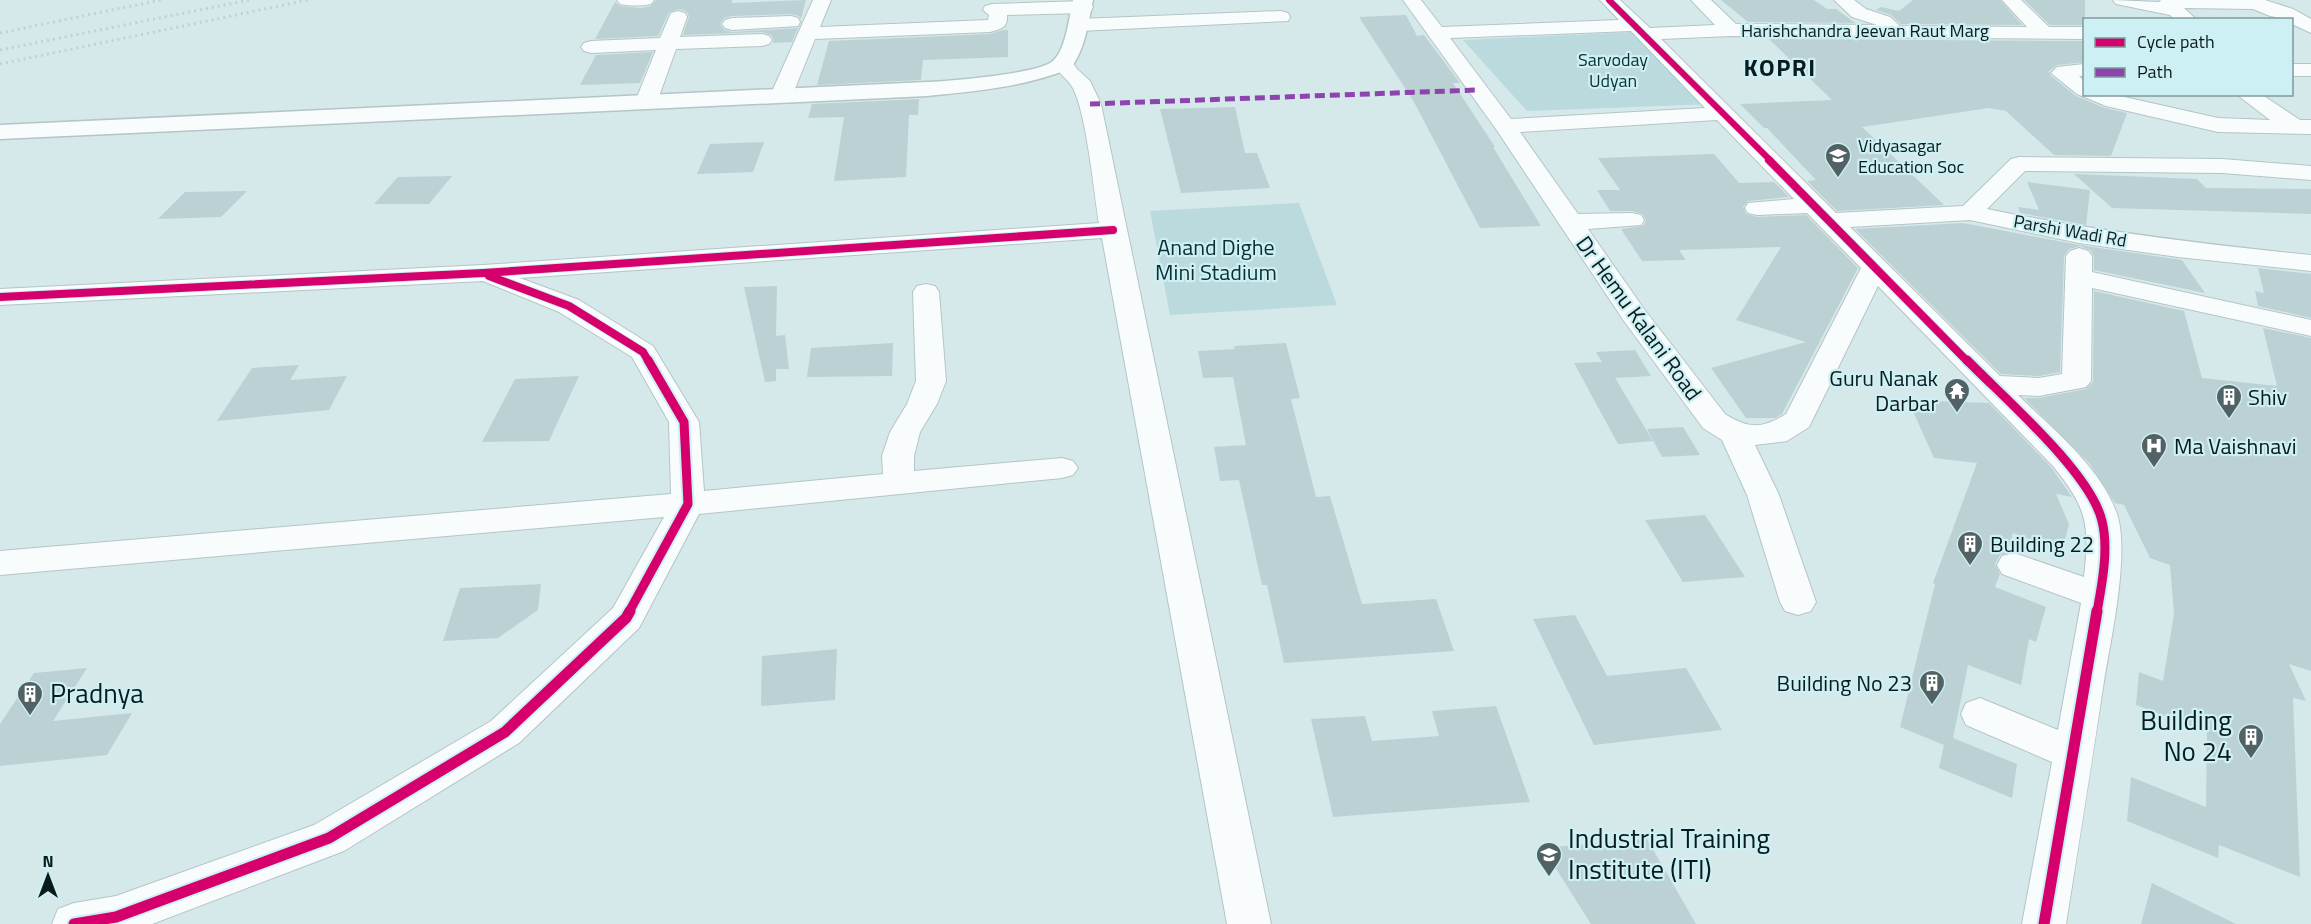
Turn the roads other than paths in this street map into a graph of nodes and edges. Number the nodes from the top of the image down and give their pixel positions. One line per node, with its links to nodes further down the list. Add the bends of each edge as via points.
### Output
1 (626, 0): 2 (street)
2 (645, 0)
3 (822, 0): 27 (street)
4 (1412, 0): 22 (street, Dr Hemu Kalani Road)
5 (1609, 0): 19 (street)
6 (1700, 0): 20 (street)
7 (2011, 0): 23 (street)
8 (2122, 0): 15 (street)
9 (2193, 1): 10 (street); 15 (street, via 2167,4)
10 (2247, 1): 13 (street)
11 (1841, 5): 21 (street)
12 (1082, 10): 16 (street); 27 (street, via 995,10 998,24 990,26); 30 (main road, via 1074,48)
13 (2286, 13): 14 (street); 17 (street)
14 (2311, 13)
15 (2180, 15)
16 (1281, 17)
17 (2311, 27)
18 (673, 29): 27 (street); 28 (street); 29 (street); 36 (street)
19 (1641, 29): 20 (street, Harishchandra Jeevan Raut Marg); 22 (street, Harishchandra Jeevan Raut Marg); 40 (street)
20 (1731, 30): 21 (street, Harishchandra Jeevan Raut Marg)
21 (1887, 31): 23 (street, Harishchandra Jeevan Raut Marg)
22 (1435, 33): 44 (street, Dr Hemu Kalani Road)
23 (2043, 33): 24 (street, Harishchandra Jeevan Raut Marg)
24 (2083, 33)
25 (2293, 33): 26 (street)
26 (2311, 33)
27 (811, 34): 35 (street)
28 (762, 40)
29 (591, 47)
30 (1064, 64): 35 (main road, via 1039,75 979,84); 53 (street, via 1080,81 1090,104)
31 (2083, 70): 34 (street, via 2061,73)
32 (2293, 70): 33 (street)
33 (2311, 70)
34 (2083, 89)
35 (783, 90): 36 (main road)
36 (648, 96): 42 (main road)
37 (2099, 96): 43 (street)
38 (2165, 96): 43 (street)
39 (2249, 96): 45 (street)
40 (1722, 112): 44 (street); 49 (street)
41 (0, 121): 42 (main road)
42 (65, 122): 46 (main road)
43 (2200, 122): 45 (street, via 2237,127)
44 (1504, 126): 52 (street, Dr Hemu Kalani Road)
45 (2303, 127)
46 (0, 132)
47 (2311, 173): 50 (street, via 2222,166 2019,164)
48 (1757, 208): 49 (street, Parshi Wadi Rd)
49 (1822, 213): 50 (street, Parshi Wadi Rd); 56 (street)
50 (1970, 213): 54 (street, Parshi Wadi Rd)
51 (1632, 220): 52 (street)
52 (1570, 222): 63 (street, Dr Hemu Kalani Road, via 1714,421)
53 (1113, 230): 57 (street); 74 (street)
54 (2079, 234): 55 (street, Parshi Wadi Rd); 58 (street)
55 (2311, 263)
56 (1875, 267): 62 (street); 63 (street, via 1798,420 1776,434)
57 (483, 273): 60 (street); 66 (street, via 569,306 643,352 684,422)
58 (2078, 277): 61 (street); 62 (street, via 2076,381 2039,387)
59 (926, 292): 65 (street, via 932,381 905,432 898,456)
60 (0, 297)
61 (2311, 328)
62 (1991, 385): 69 (street, via 2064,459 2096,505 2101,515 2103,544)
63 (1735, 434): 70 (street, via 1763,495)
64 (1062, 468): 65 (street)
65 (900, 484): 66 (street)
66 (687, 504): 67 (street); 73 (street, via 626,618 505,732 329,838 117,917)
67 (0, 563)
68 (2014, 565): 69 (street)
69 (2100, 596): 72 (street)
70 (1798, 602)
71 (1980, 714): 72 (street)
72 (2073, 754): 75 (street)
73 (74, 924)
74 (1249, 924)
75 (2044, 924)

